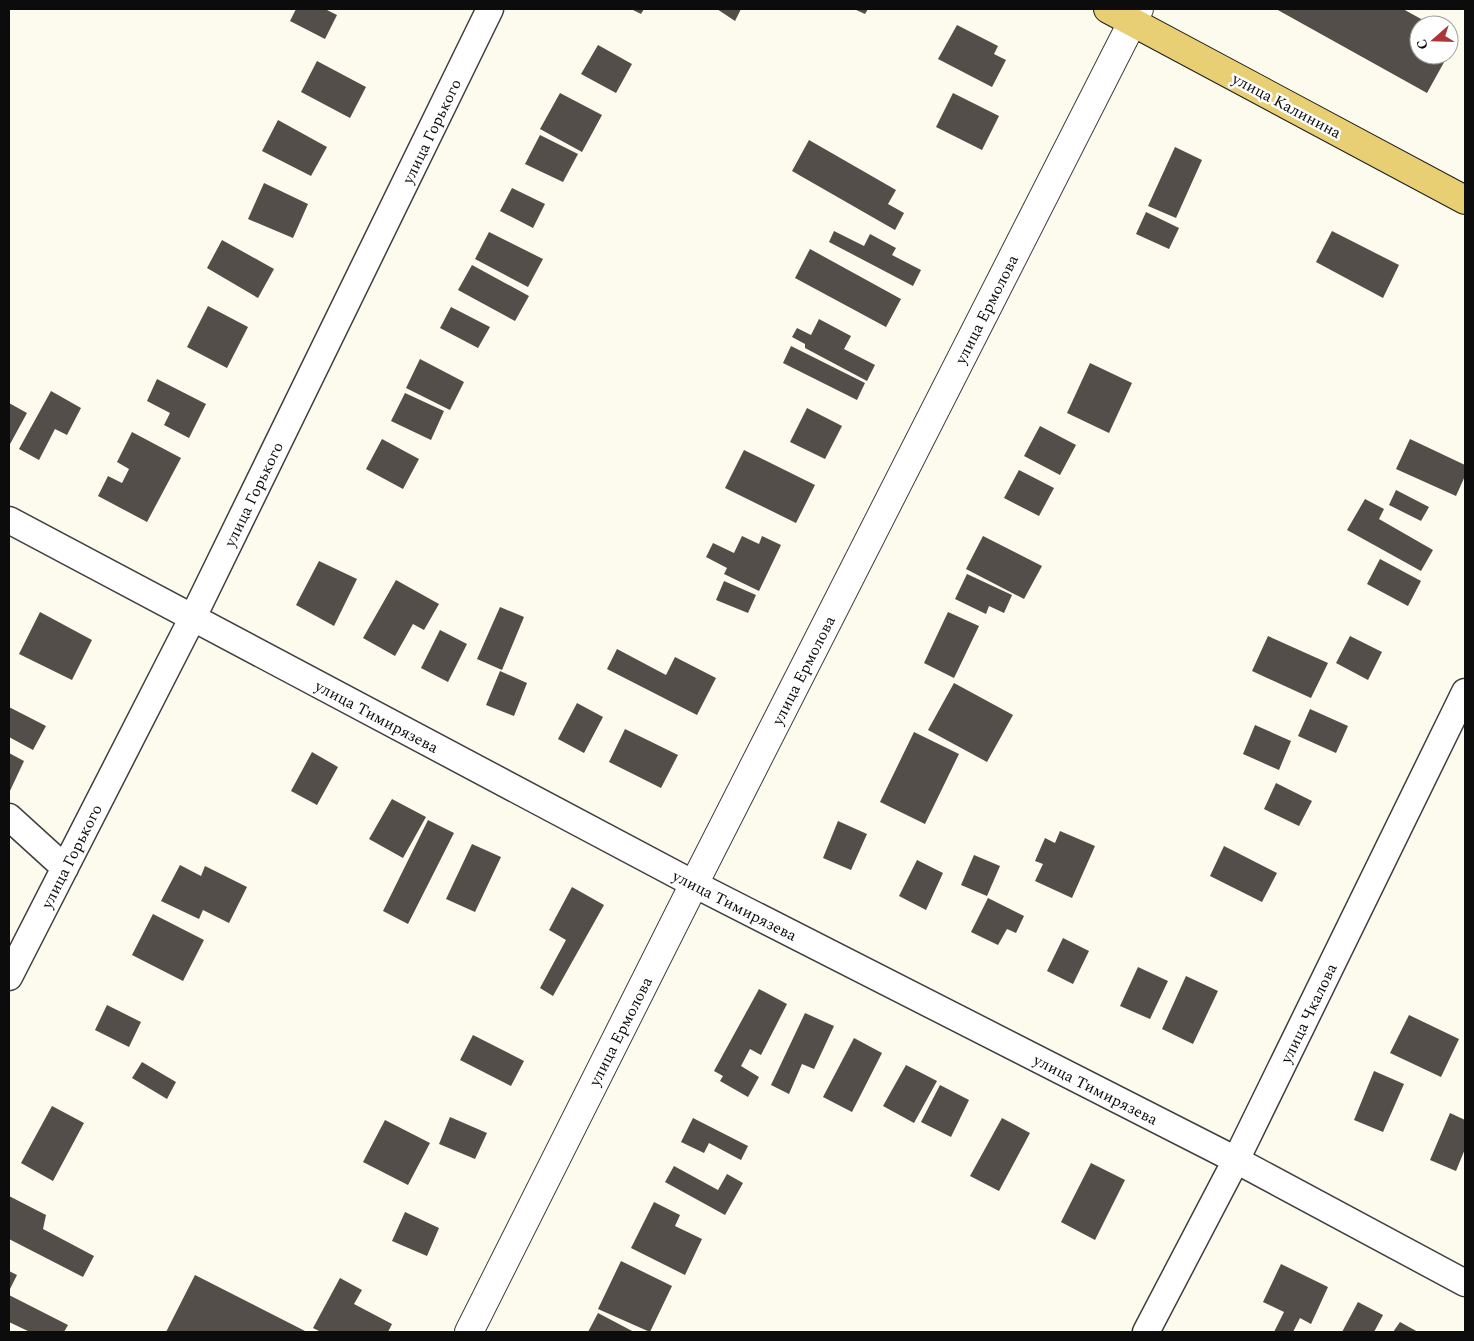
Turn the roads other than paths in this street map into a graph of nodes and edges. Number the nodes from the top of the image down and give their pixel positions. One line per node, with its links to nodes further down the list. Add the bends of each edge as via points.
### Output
1 (490, 9): 6 (street, улица Горького)
2 (1108, 9): 3 (main road, улица Калинина)
3 (1135, 16): 4 (main road, улица Калинина); 10 (street, улица Ермолова)
4 (1465, 200)
5 (9, 520): 6 (street, улица Тимирязева)
6 (192, 619): 9 (street, улица Горького); 10 (street, улица Тимирязева)
7 (1465, 692): 12 (street, улица Чкалова)
8 (9, 817): 9 (street)
9 (65, 868): 11 (street, улица Горького)
10 (694, 884): 12 (street, улица Тимирязева); 14 (street, улица Ермолова)
11 (9, 976)
12 (1236, 1160): 13 (street, улица Тимирязева); 15 (street, улица Чкалова)
13 (1465, 1283)
14 (470, 1332)
15 (1146, 1332)

